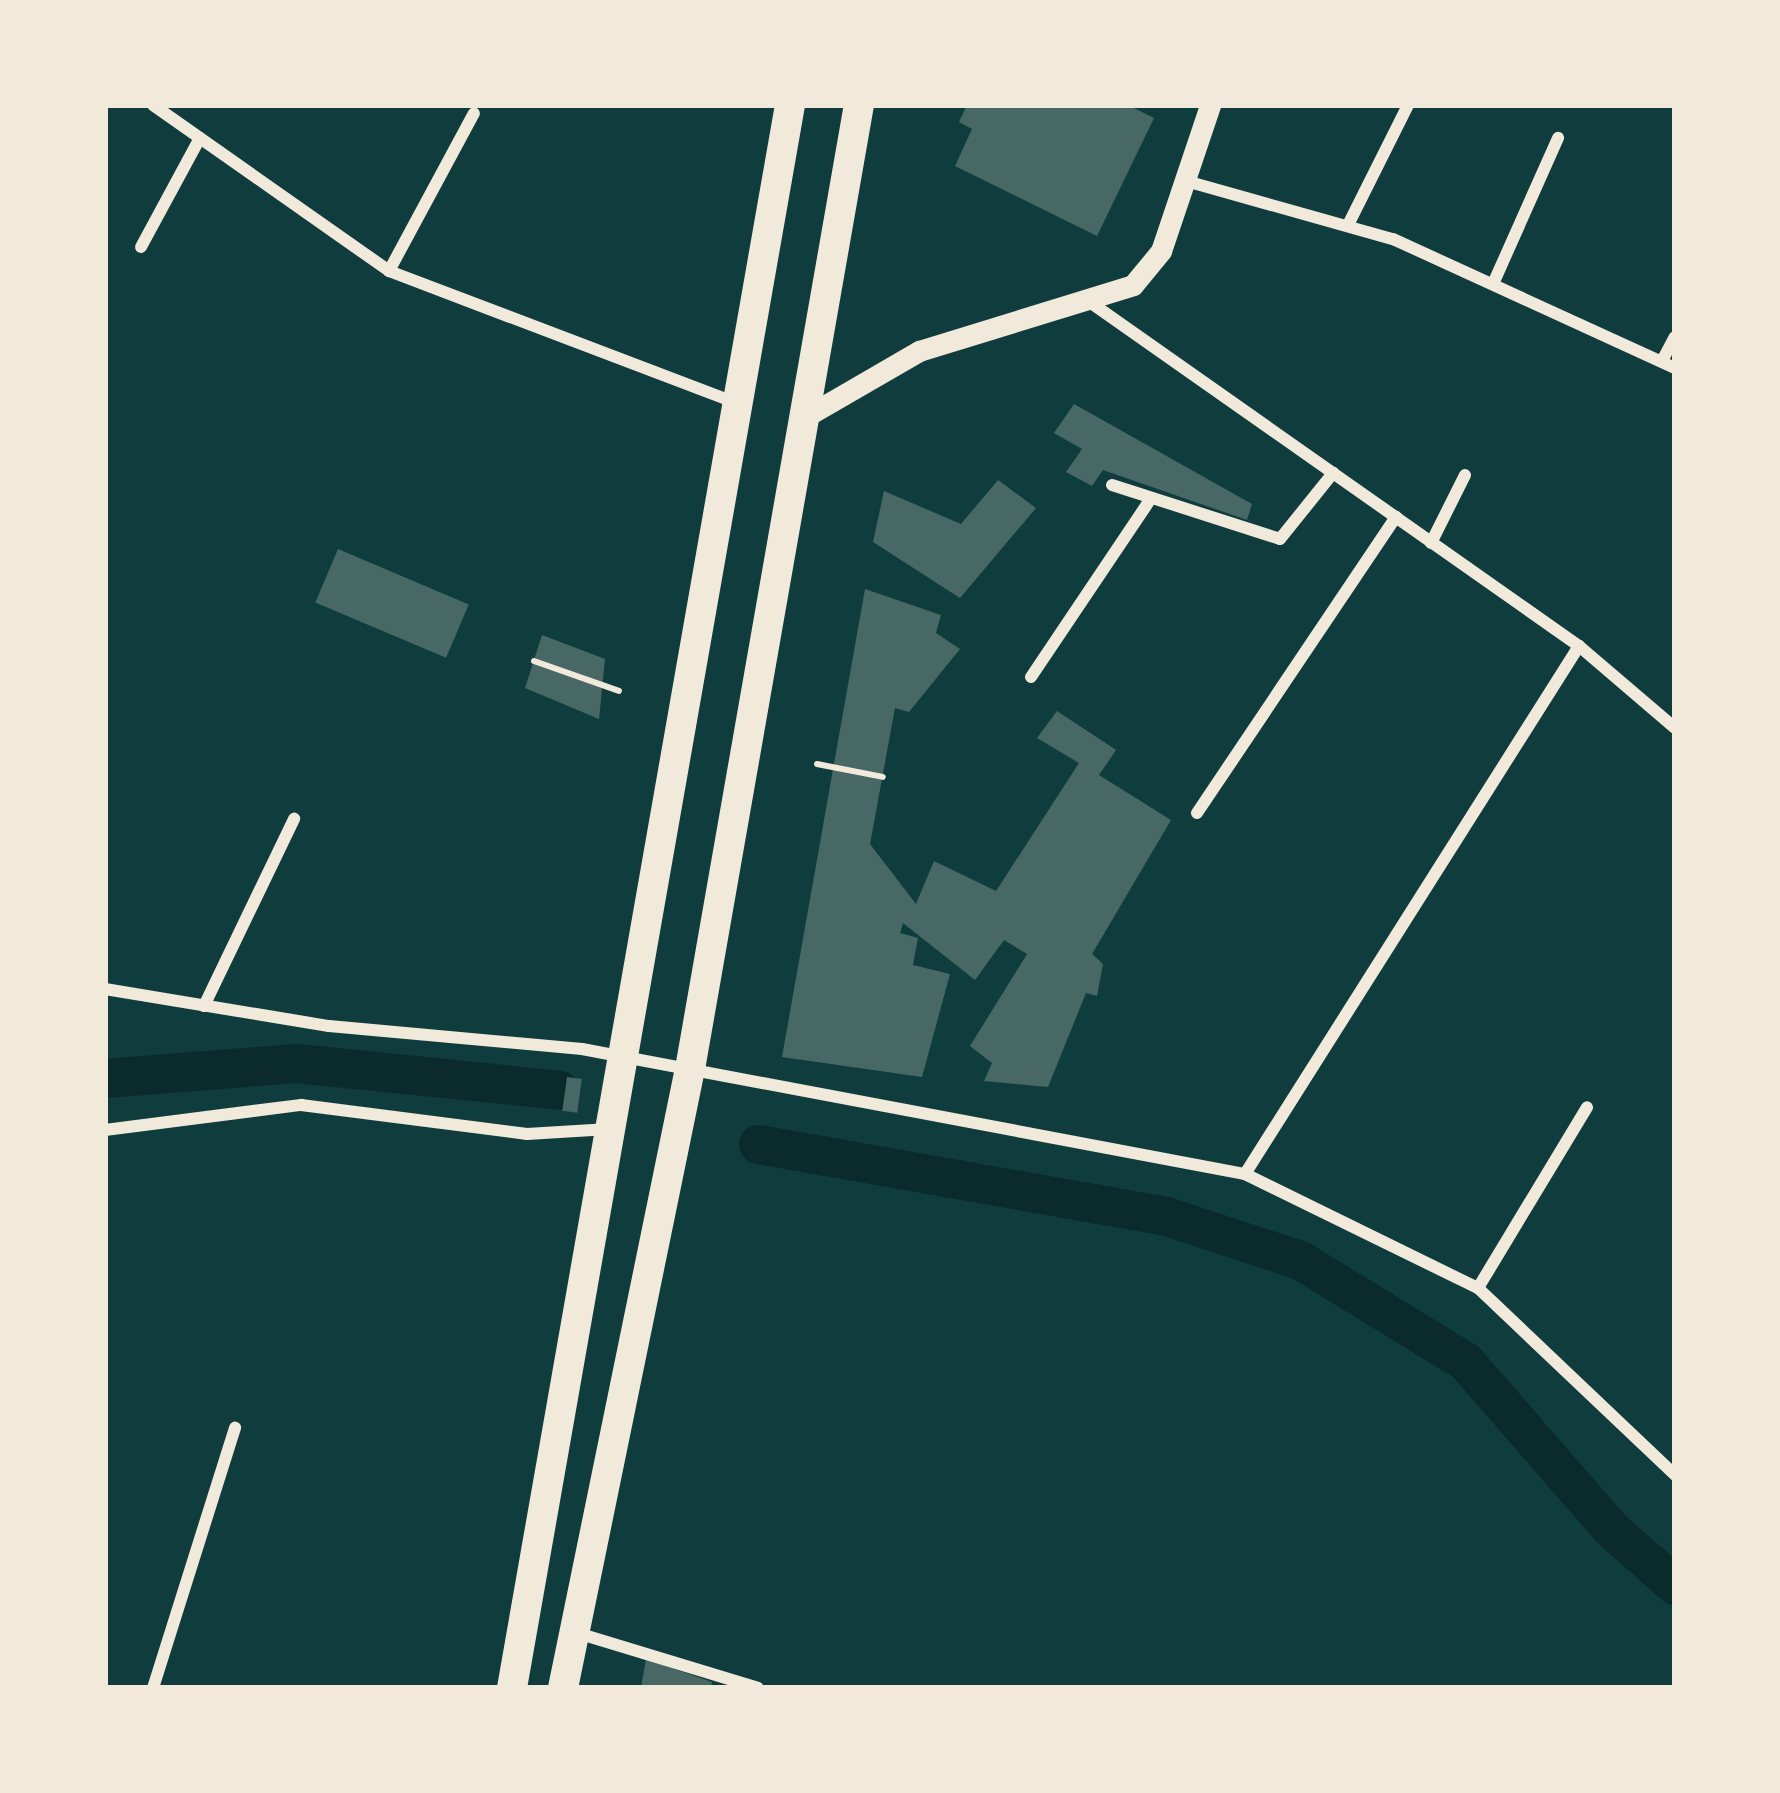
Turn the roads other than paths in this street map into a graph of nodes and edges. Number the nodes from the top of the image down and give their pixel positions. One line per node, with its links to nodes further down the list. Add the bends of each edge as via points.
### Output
1 (153, 105): 7 (street)
2 (790, 105): 17 (main road)
3 (859, 105): 18 (main road)
4 (1210, 105): 9 (street)
5 (1408, 105): 10 (street)
6 (474, 113): 12 (street)
7 (200, 138): 11 (street); 12 (street)
8 (1558, 138): 13 (street)
9 (1186, 181): 10 (street); 14 (street, via 1161,251 1133,285)
10 (1348, 225): 13 (street)
11 (141, 247)
12 (389, 271): 17 (street)
13 (1493, 284): 16 (street)
14 (1094, 305): 18 (street, via 1029,313 920,351); 19 (street)
15 (1675, 337): 16 (street)
16 (1669, 364)
17 (737, 404): 32 (main road)
18 (812, 413): 33 (main road)
19 (1333, 473): 22 (street, via 1280,539); 23 (street)
20 (1465, 475): 24 (street)
21 (1112, 485): 22 (street)
22 (1148, 503): 26 (street)
23 (1396, 517): 24 (street); 28 (street)
24 (1431, 543): 25 (street)
25 (1580, 646): 27 (street); 37 (street)
26 (1030, 677)
27 (1675, 728)
28 (1197, 813)
29 (295, 819): 31 (street)
30 (107, 991): 31 (street)
31 (205, 1006): 32 (street)
32 (630, 1058): 33 (street); 35 (main road)
33 (690, 1069): 37 (street); 41 (main road)
34 (1586, 1107): 38 (street)
35 (610, 1129): 36 (street, via 543,1133 301,1105); 43 (main road)
36 (105, 1130)
37 (1245, 1174): 38 (street)
38 (1478, 1288): 40 (street)
39 (235, 1428): 42 (street)
40 (1675, 1474)
41 (573, 1631): 44 (main road); 45 (street)
42 (153, 1688)
43 (512, 1688)
44 (563, 1688)
45 (758, 1688)

